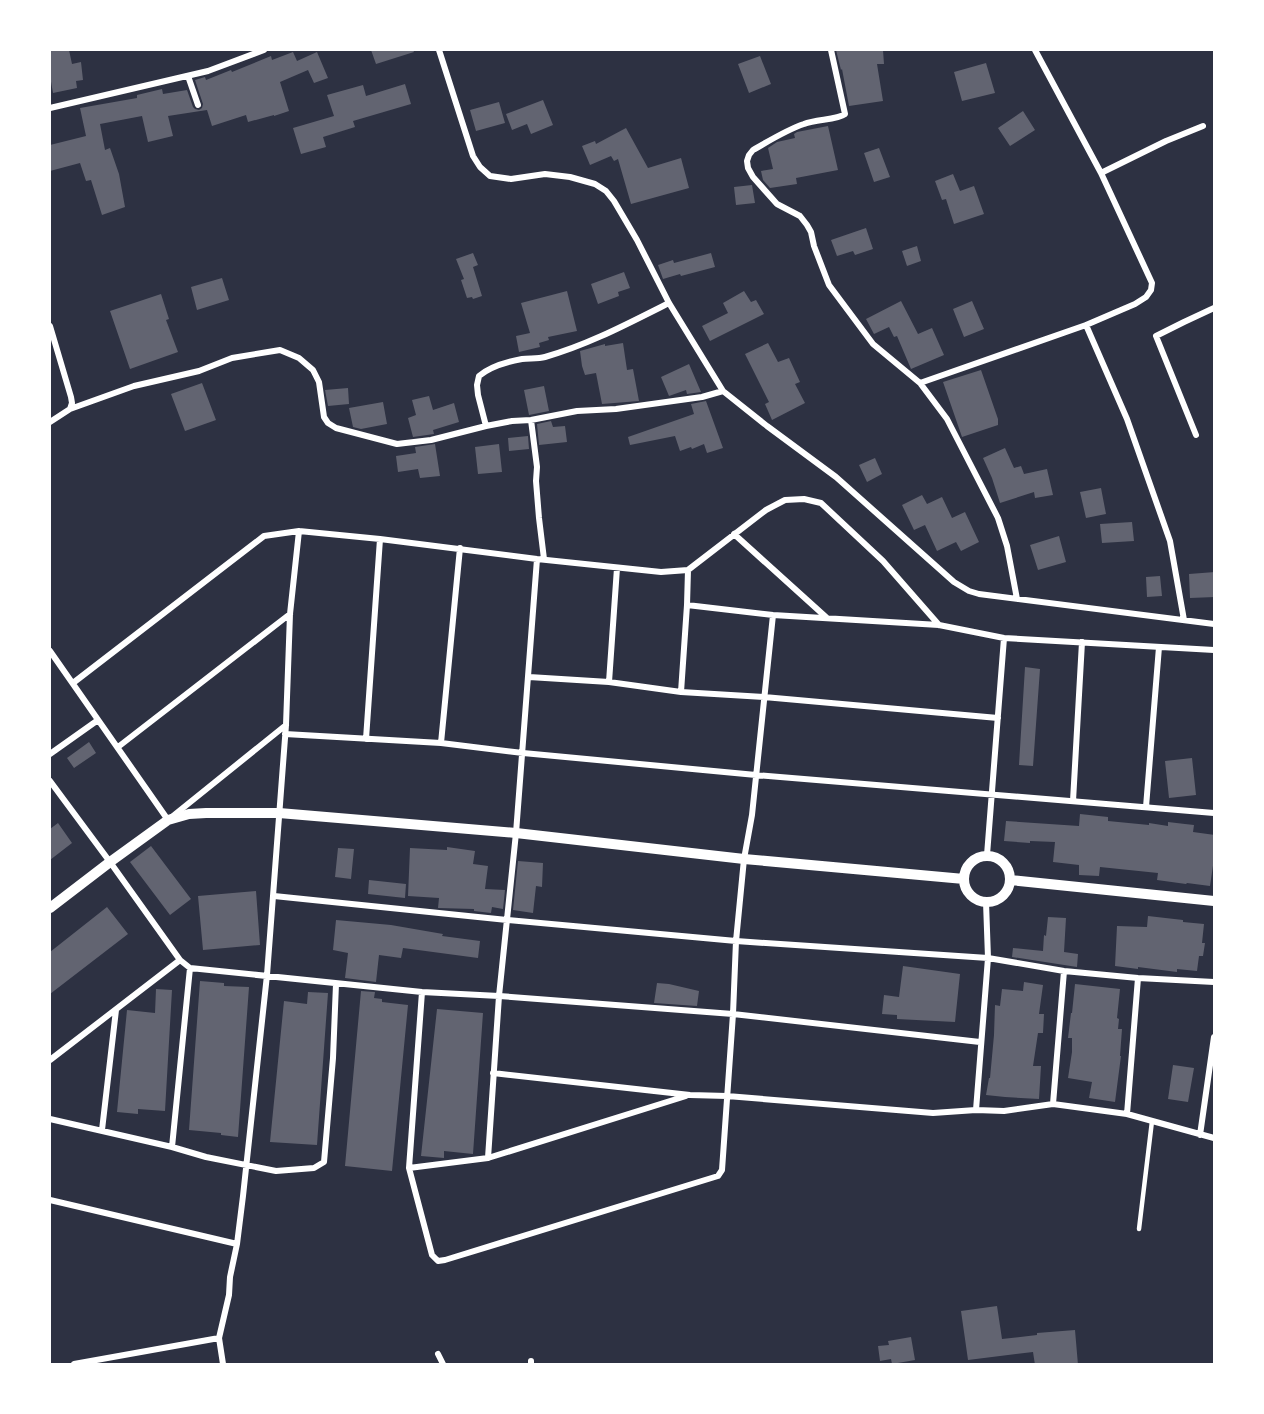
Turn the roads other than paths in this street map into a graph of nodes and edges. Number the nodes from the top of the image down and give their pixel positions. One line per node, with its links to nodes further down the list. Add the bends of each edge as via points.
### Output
1 (264, 50): 5 (street)
2 (439, 50): 10 (street, via 480,167 490,176 511,179 545,174 570,177 606,191 638,240)
3 (831, 50): 14 (street, via 846,114 807,122 753,150 748,168 777,204 800,216 807,225 829,285 873,344)
4 (1035, 50): 9 (street)
5 (188, 75): 6 (street); 7 (street)
6 (198, 105)
7 (50, 108)
8 (1203, 126): 9 (street)
9 (1101, 173): 12 (street, via 1152,283 1146,297 1135,304)
10 (669, 303): 15 (street); 19 (street, via 581,344 486,370 479,376 477,386)
11 (1215, 308): 20 (street, via 1156,336)
12 (1086, 325): 14 (street); 33 (street, via 1127,419 1170,541)
13 (50, 326): 16 (street, via 71,397)
14 (920, 383): 28 (street, via 947,419 998,518)
15 (723, 391): 17 (street); 28 (street, via 836,477 960,586 979,594)
16 (70, 409): 18 (street); 19 (street, via 232,358 280,350 299,358 313,370 319,382 324,417 336,428 397,444)
17 (531, 420): 19 (street); 25 (street)
18 (50, 422)
19 (486, 426)
20 (1196, 435)
21 (299, 531): 23 (street); 30 (street); 43 (street, via 264,536)
22 (734, 534): 27 (street); 32 (street); 35 (street, via 785,500 821,503 883,561)
23 (381, 539): 24 (street); 50 (street)
24 (460, 548): 25 (street); 51 (street)
25 (541, 559): 26 (street); 41 (street)
26 (617, 568): 27 (street); 42 (street)
27 (688, 570): 29 (street)
28 (1017, 598): 33 (street)
29 (687, 605): 31 (street); 44 (street)
30 (290, 614): 48 (street); 52 (street)
31 (773, 615): 32 (street); 45 (street)
32 (827, 618): 35 (street)
33 (1184, 620): 34 (street)
34 (1215, 624)
35 (939, 625): 36 (street)
36 (1004, 638): 37 (street); 46 (street)
37 (1082, 642): 38 (street); 58 (street)
38 (1159, 647): 39 (street); 59 (street)
39 (1215, 650)
40 (50, 651): 43 (street)
41 (529, 676): 42 (street); 53 (street)
42 (609, 682): 44 (street)
43 (73, 683): 47 (street)
44 (681, 692): 45 (street)
45 (764, 697): 46 (street); 55 (street)
46 (998, 718): 57 (street)
47 (98, 720): 52 (street); 54 (street)
48 (286, 725): 49 (street); 62 (street)
49 (285, 734): 50 (street); 60 (street)
50 (366, 739): 51 (street)
51 (441, 743): 53 (street)
52 (118, 747): 62 (street)
53 (523, 753): 55 (street); 63 (street)
54 (50, 754)
55 (756, 775): 57 (street); 65 (street)
56 (50, 782): 66 (street)
57 (992, 794): 58 (street); 64 (street)
58 (1073, 801): 59 (street)
59 (1146, 807): 61 (street)
60 (279, 813): 62 (street, via 189,814); 63 (street); 69 (street)
61 (1215, 813)
62 (168, 820): 66 (street)
63 (516, 833): 65 (street); 73 (street)
64 (987, 855): 67 (street, via 971,862); 68 (street, via 1004,863)
65 (744, 859): 67 (street); 74 (street)
66 (110, 862): 72 (street); 76 (street)
67 (964, 879): 71 (street, via 970,895)
68 (1010, 880): 70 (street); 71 (street, via 1003,896)
69 (274, 896): 73 (street); 79 (street)
70 (1215, 900)
71 (986, 902): 75 (street)
72 (50, 908)
73 (507, 920): 74 (street); 84 (street)
74 (736, 941): 75 (street); 86 (street)
75 (988, 958): 78 (street); 88 (street)
76 (180, 960): 77 (street); 85 (street)
77 (190, 968): 79 (street); 101 (street)
78 (1064, 971): 80 (street); 93 (street)
79 (267, 975): 82 (street); 103 (street)
80 (1138, 978): 81 (street); 95 (street)
81 (1215, 982)
82 (336, 984): 83 (street); 103 (street, via 324,1162 314,1168 276,1171)
83 (422, 992): 84 (street); 104 (street)
84 (499, 996): 86 (street); 90 (street)
85 (116, 1010): 89 (street); 98 (street)
86 (733, 1014): 88 (street); 92 (street)
87 (1215, 1037): 99 (street)
88 (980, 1042): 94 (street)
89 (50, 1060)
90 (493, 1073): 91 (street); 102 (street)
91 (690, 1095): 92 (street); 102 (street)
92 (728, 1096): 94 (street, via 933,1113); 104 (street, via 722,1170 718,1176 445,1260 438,1261 432,1255)
93 (1053, 1104): 94 (street, via 1004,1111); 95 (street)
94 (976, 1110)
95 (1127, 1114): 97 (street)
96 (50, 1119): 98 (street)
97 (1152, 1121): 99 (street); 106 (lane)
98 (102, 1130): 101 (street)
99 (1200, 1134): 100 (street)
100 (1215, 1138)
101 (172, 1147): 103 (street)
102 (488, 1158): 104 (street)
103 (247, 1165): 107 (street)
104 (409, 1168)
105 (50, 1200): 107 (street)
106 (1139, 1229)
107 (237, 1244): 108 (street)
108 (219, 1338): 110 (street); 111 (street)
109 (438, 1354): 112 (street)
110 (74, 1365)
111 (223, 1365)
112 (443, 1365)

